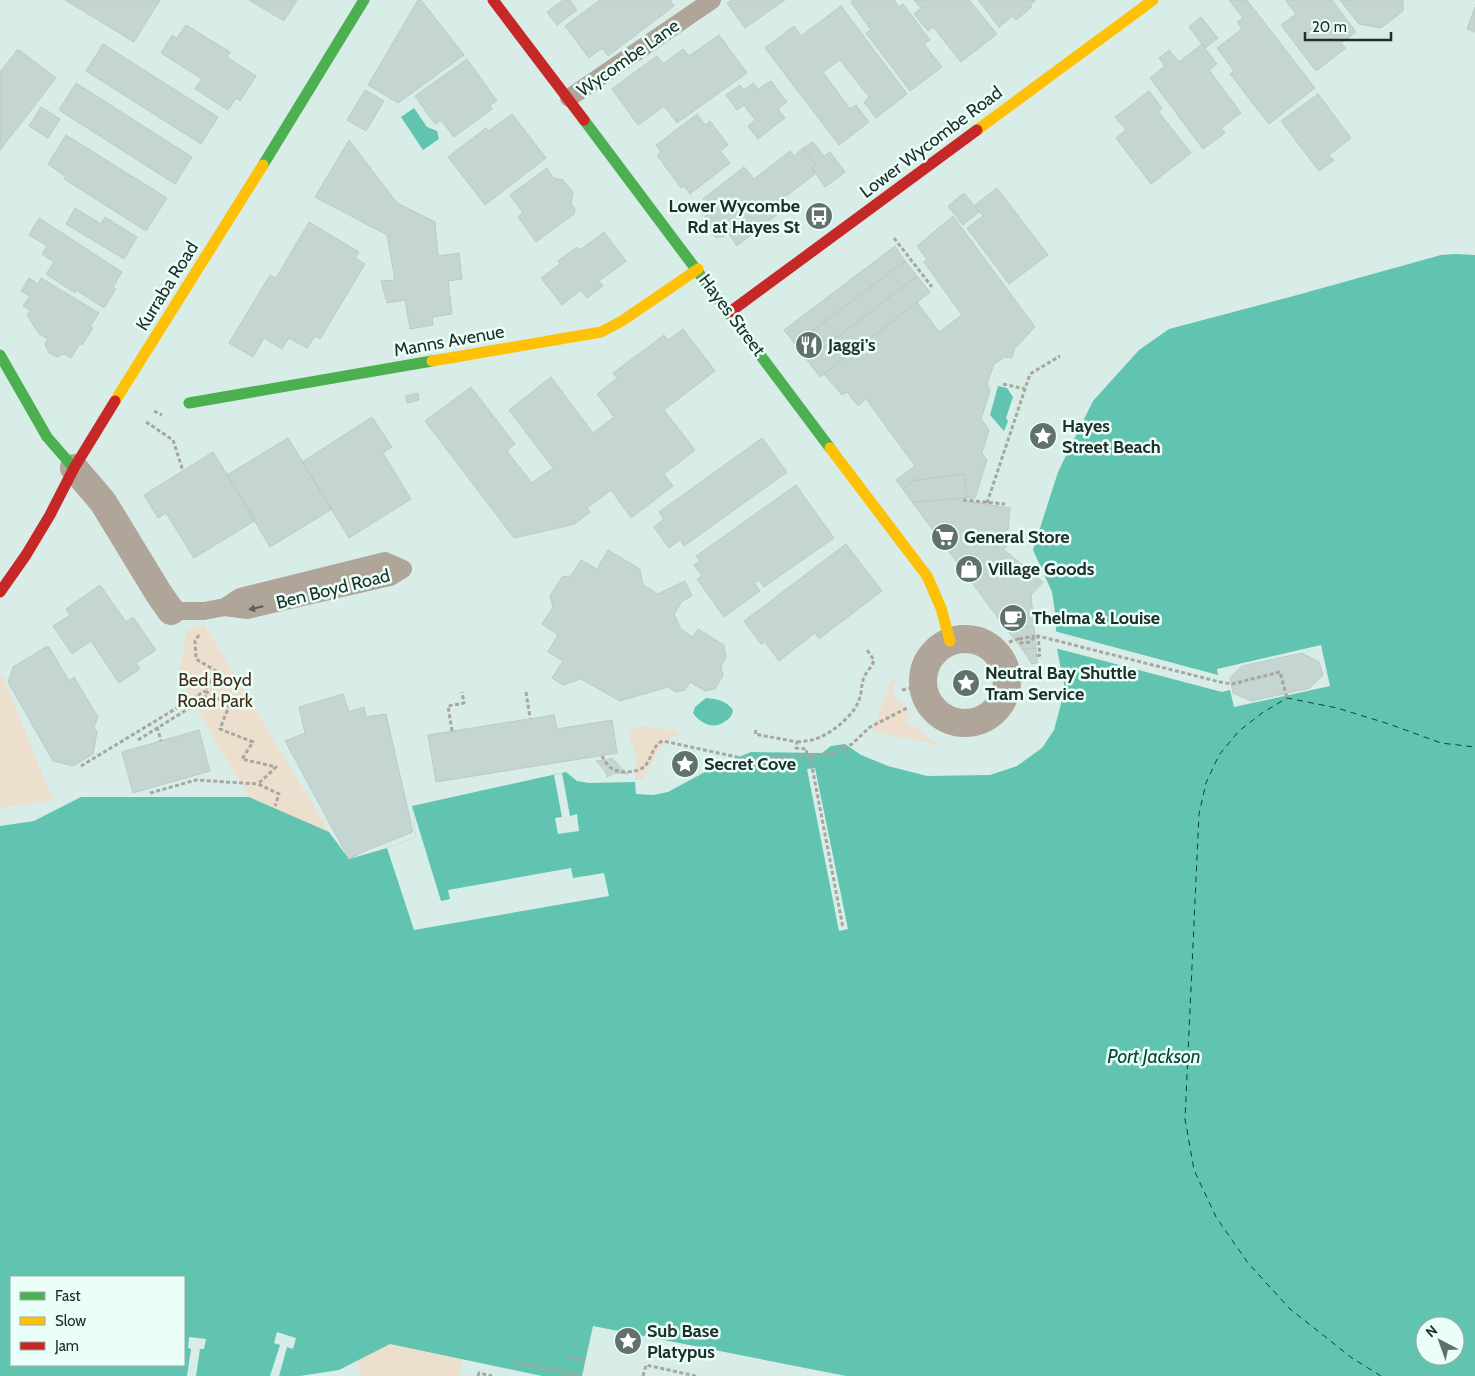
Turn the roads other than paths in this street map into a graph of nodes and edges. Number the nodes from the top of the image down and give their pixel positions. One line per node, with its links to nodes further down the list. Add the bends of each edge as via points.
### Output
1 (364, 0): 10 (street, Kurraba Road)
2 (493, 0): 5 (street, Hayes Street)
3 (712, 0): 5 (lane, Wycombe Lane)
4 (1153, 0): 7 (street, Lower Wycombe Road)
5 (569, 98): 6 (street, Hayes Street)
6 (698, 270): 7 (street, Hayes Street); 9 (street, Manns Avenue, via 601,332)
7 (730, 312): 14 (street, Hayes Street, via 927,576 936,591)
8 (0, 355): 10 (street, Ben Boyd Road, via 40,426)
9 (189, 403)
10 (74, 468): 11 (street, Kurraba Road, via 50,515); 13 (street, Ben Boyd Road, via 103,502)
11 (0, 592)
12 (225, 607): 12 (lane, Ben Boyd Road, one-way to 12, via 240,596 385,561 403,569 390,577 247,610); 13 (lane, Ben Boyd Road)
13 (171, 611)
14 (950, 641): 14 (street, via 932,654 912,688 924,694 937,714 959,724 972,724 994,712 1002,702 1006,691 1005,667 987,646 972,640)

